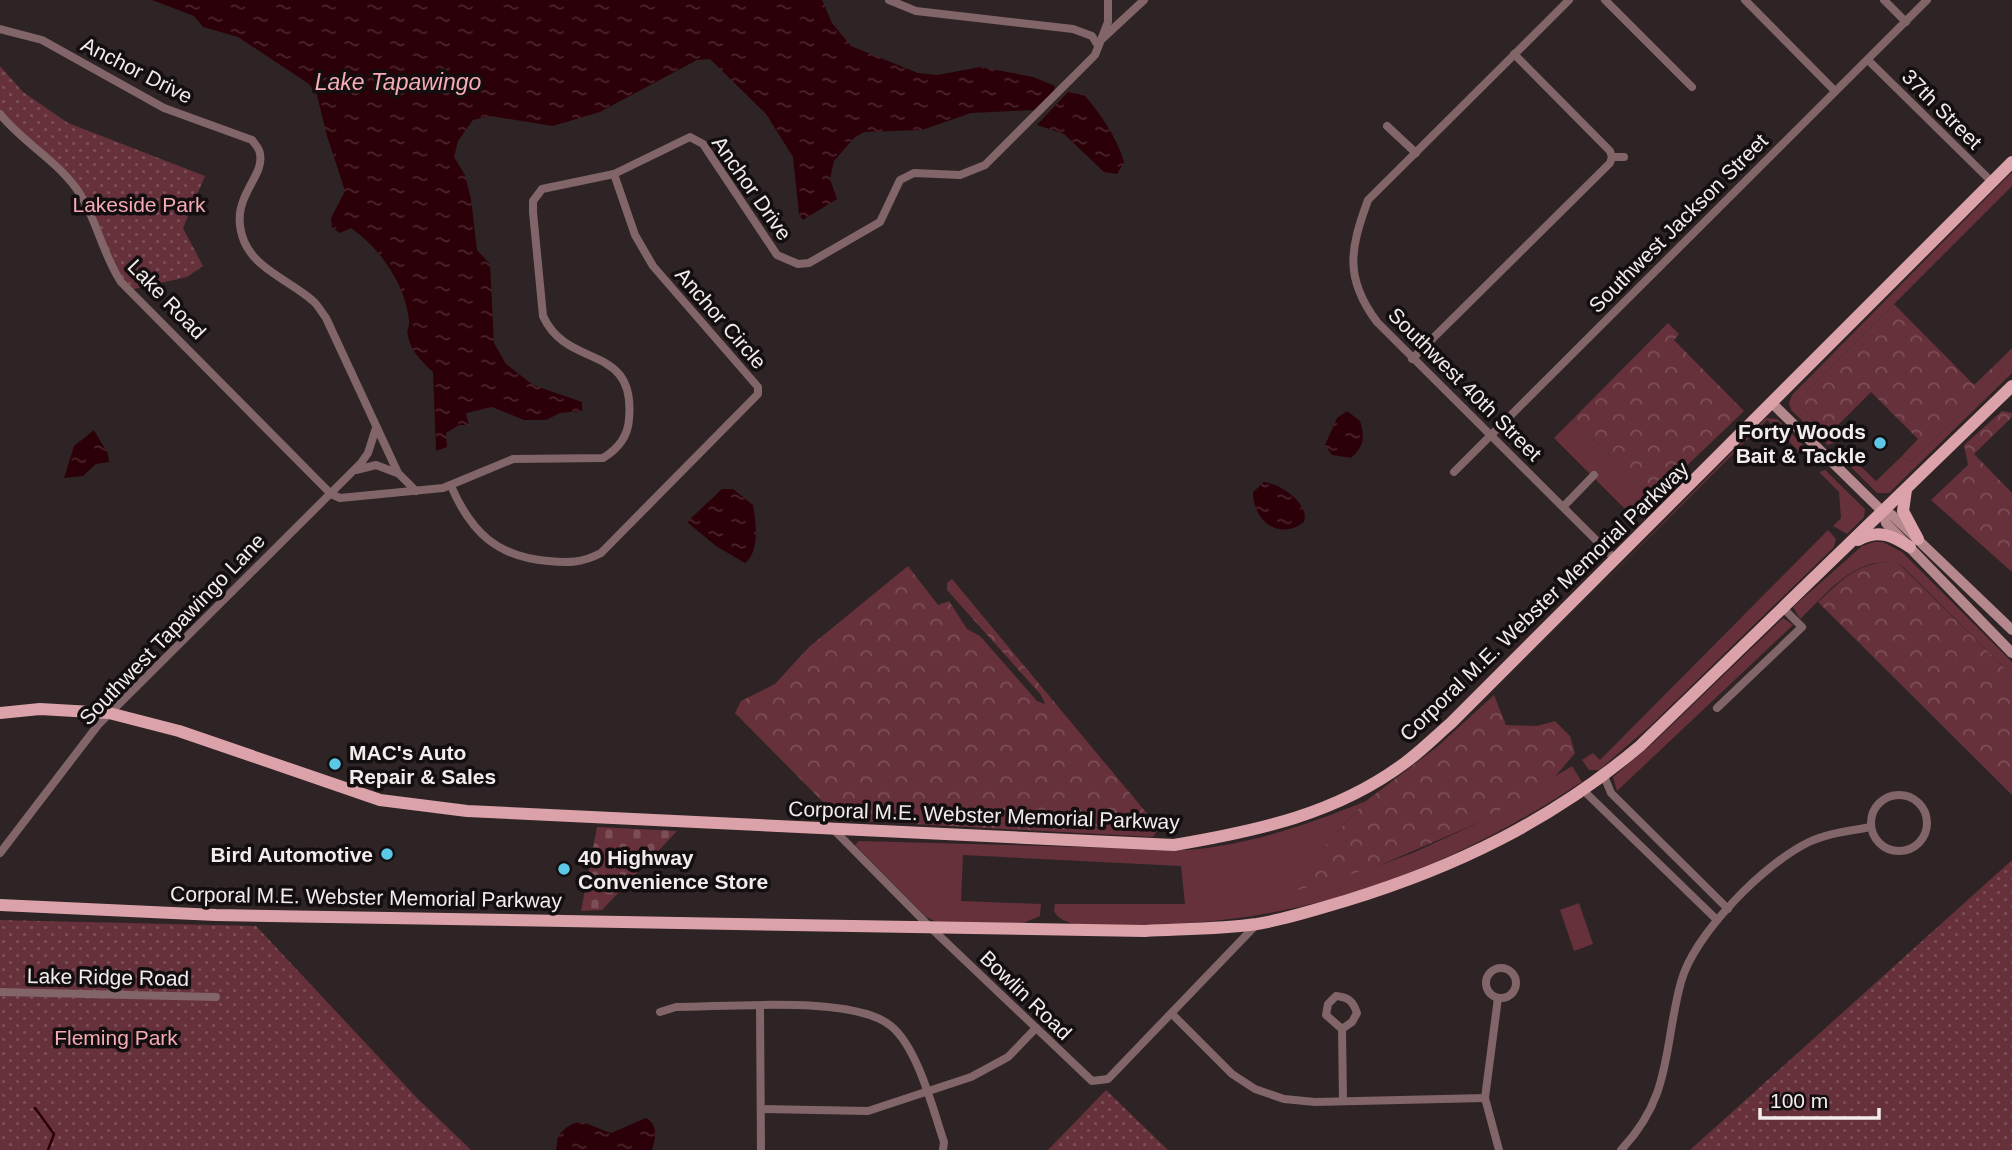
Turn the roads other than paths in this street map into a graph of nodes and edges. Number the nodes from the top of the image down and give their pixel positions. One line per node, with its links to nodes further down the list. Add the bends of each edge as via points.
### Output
1 (889, 0): 11 (street, via 916,11 1073,29 1092,36)
2 (1108, 0): 11 (street, via 1108,22)
3 (1144, 0): 11 (street)
4 (1569, 0): 12 (street, Southwest 40th Street)
5 (1605, 0): 14 (street)
6 (1745, 0): 15 (street)
7 (1884, 0): 9 (street)
8 (1927, 0): 9 (street, Southwest Jackson Street)
9 (1906, 22): 13 (street, Southwest Jackson Street)
10 (0, 29): 27 (street, Anchor Drive, via 41,40 164,108 252,140 260,153 259,168 240,212 245,245 320,310)
11 (1097, 44): 22 (street, Anchor Drive, via 1095,55 985,165 960,175 905,176 880,222 809,262 799,264 777,255 697,139 677,142)
12 (1514, 54): 18 (street, Southwest 40th Street); 19 (street)
13 (1868, 60): 15 (street, Southwest Jackson Street); 23 (street, 37th Street)
14 (1692, 87)
15 (1835, 91): 28 (street, Southwest Jackson Street)
16 (0, 114): 36 (street, Lake Road, via 80,195 121,282)
17 (1387, 126): 18 (street)
18 (1416, 153): 24 (street, Southwest 40th Street, via 1368,201 1352,260 1360,296)
19 (1612, 157): 20 (street); 24 (street)
20 (1624, 157)
21 (2012, 162): 23 (main road, Corporal M.E. Webster Memorial Parkway)
22 (614, 174): 33 (street, Anchor Drive, via 542,189 533,201 533,212 543,316 566,344 623,376 630,403 623,440 603,458 513,459); 33 (street, Anchor Circle, via 635,235 666,282 758,387 758,394 601,554 576,563 523,559 501,549 472,524)
23 (1992, 182): 26 (main road, Corporal M.E. Webster Memorial Parkway)
24 (1412, 359): 28 (street, Southwest 40th Street)
25 (2012, 386): 34 (main road, Corporal M.E. Webster Memorial Parkway)
26 (1773, 404): 38 (main road); 41 (main road, Corporal M.E. Webster Memorial Parkway)
27 (376, 427): 29 (street, via 368,453); 31 (street, Anchor Drive)
28 (1490, 435): 30 (street, Southwest Jackson Street); 37 (street, Southwest 40th Street)
29 (354, 471): 31 (street, via 376,465); 36 (street, Southwest Tapawingo Lane)
30 (1454, 472)
31 (398, 473): 35 (street, Anchor Drive)
32 (1594, 475): 37 (street)
33 (451, 486): 35 (street, Anchor Drive)
34 (1906, 490): 38 (main road, Corporal M.E. Webster Memorial Parkway); 39 (main road, via 1903,511)
35 (416, 491): 36 (street, via 340,498)
36 (331, 494): 47 (street, Southwest Tapawingo Lane)
37 (1563, 507): 41 (street, Southwest 40th Street)
38 (1883, 512): 39 (main road, via 1886,523); 40 (main road, Corporal M.E. Webster Memorial Parkway)
39 (1914, 543): 40 (main road, via 1869,534); 43 (main road); 44 (main road)
40 (1848, 545): 42 (main road, Corporal M.E. Webster Memorial Parkway)
41 (1615, 559): 51 (main road, Corporal M.E. Webster Memorial Parkway, via 1406,762 1315,813 1266,828 1174,845)
42 (1783, 608): 45 (street, via 1802,627); 48 (main road, Corporal M.E. Webster Memorial Parkway)
43 (2012, 631)
44 (2012, 653)
45 (1717, 708)
46 (0, 713): 47 (main road, Corporal M.E. Webster Memorial Parkway, via 40,709)
47 (109, 713): 51 (main road, Corporal M.E. Webster Memorial Parkway, via 179,731 380,800 467,811); 53 (street, Southwest Tapawingo Lane)
48 (1604, 776): 49 (main road, Corporal M.E. Webster Memorial Parkway); 52 (street, via 1611,793)
49 (1584, 791): 54 (street); 58 (main road, Corporal M.E. Webster Memorial Parkway, via 1548,815 1429,872)
50 (1871, 827): 50 (street, via 1880,844 1906,850 1921,841 1926,814 1915,800 1897,796 1875,810); 56 (street, via 1836,833 1790,852)
51 (833, 829): 59 (street, Bowlin Road)
52 (1666, 848): 54 (street); 56 (street)
53 (0, 853)
54 (1655, 859): 57 (street)
55 (0, 905): 59 (main road, Corporal M.E. Webster Memorial Parkway, via 229,916)
56 (1728, 909): 57 (street)
57 (1717, 920): 75 (street, via 1695,947 1684,974 1660,1090 1641,1126)
58 (1258, 924): 59 (main road, Corporal M.E. Webster Memorial Parkway, via 1145,931); 65 (street)
59 (930, 927): 66 (street, Bowlin Road)
60 (0, 992): 61 (street, Lake Ridge Road)
61 (216, 997)
62 (1498, 998): 69 (street)
63 (760, 1007): 64 (street, via 676,1007); 68 (street, via 846,1008 874,1015 894,1027); 71 (street)
64 (660, 1012)
65 (1172, 1014): 66 (street, Bowlin Road, via 1102,1082 1086,1077); 70 (street, via 1222,1065 1255,1089 1296,1101)
66 (1036, 1028): 68 (street, via 1009,1057)
67 (1342, 1029): 70 (street)
68 (927, 1092): 71 (street, via 868,1111); 73 (street)
69 (1485, 1098): 70 (street); 74 (street)
70 (1343, 1101)
71 (761, 1108): 72 (street)
72 (761, 1150)
73 (943, 1150)
74 (1499, 1150)
75 (1621, 1150)

